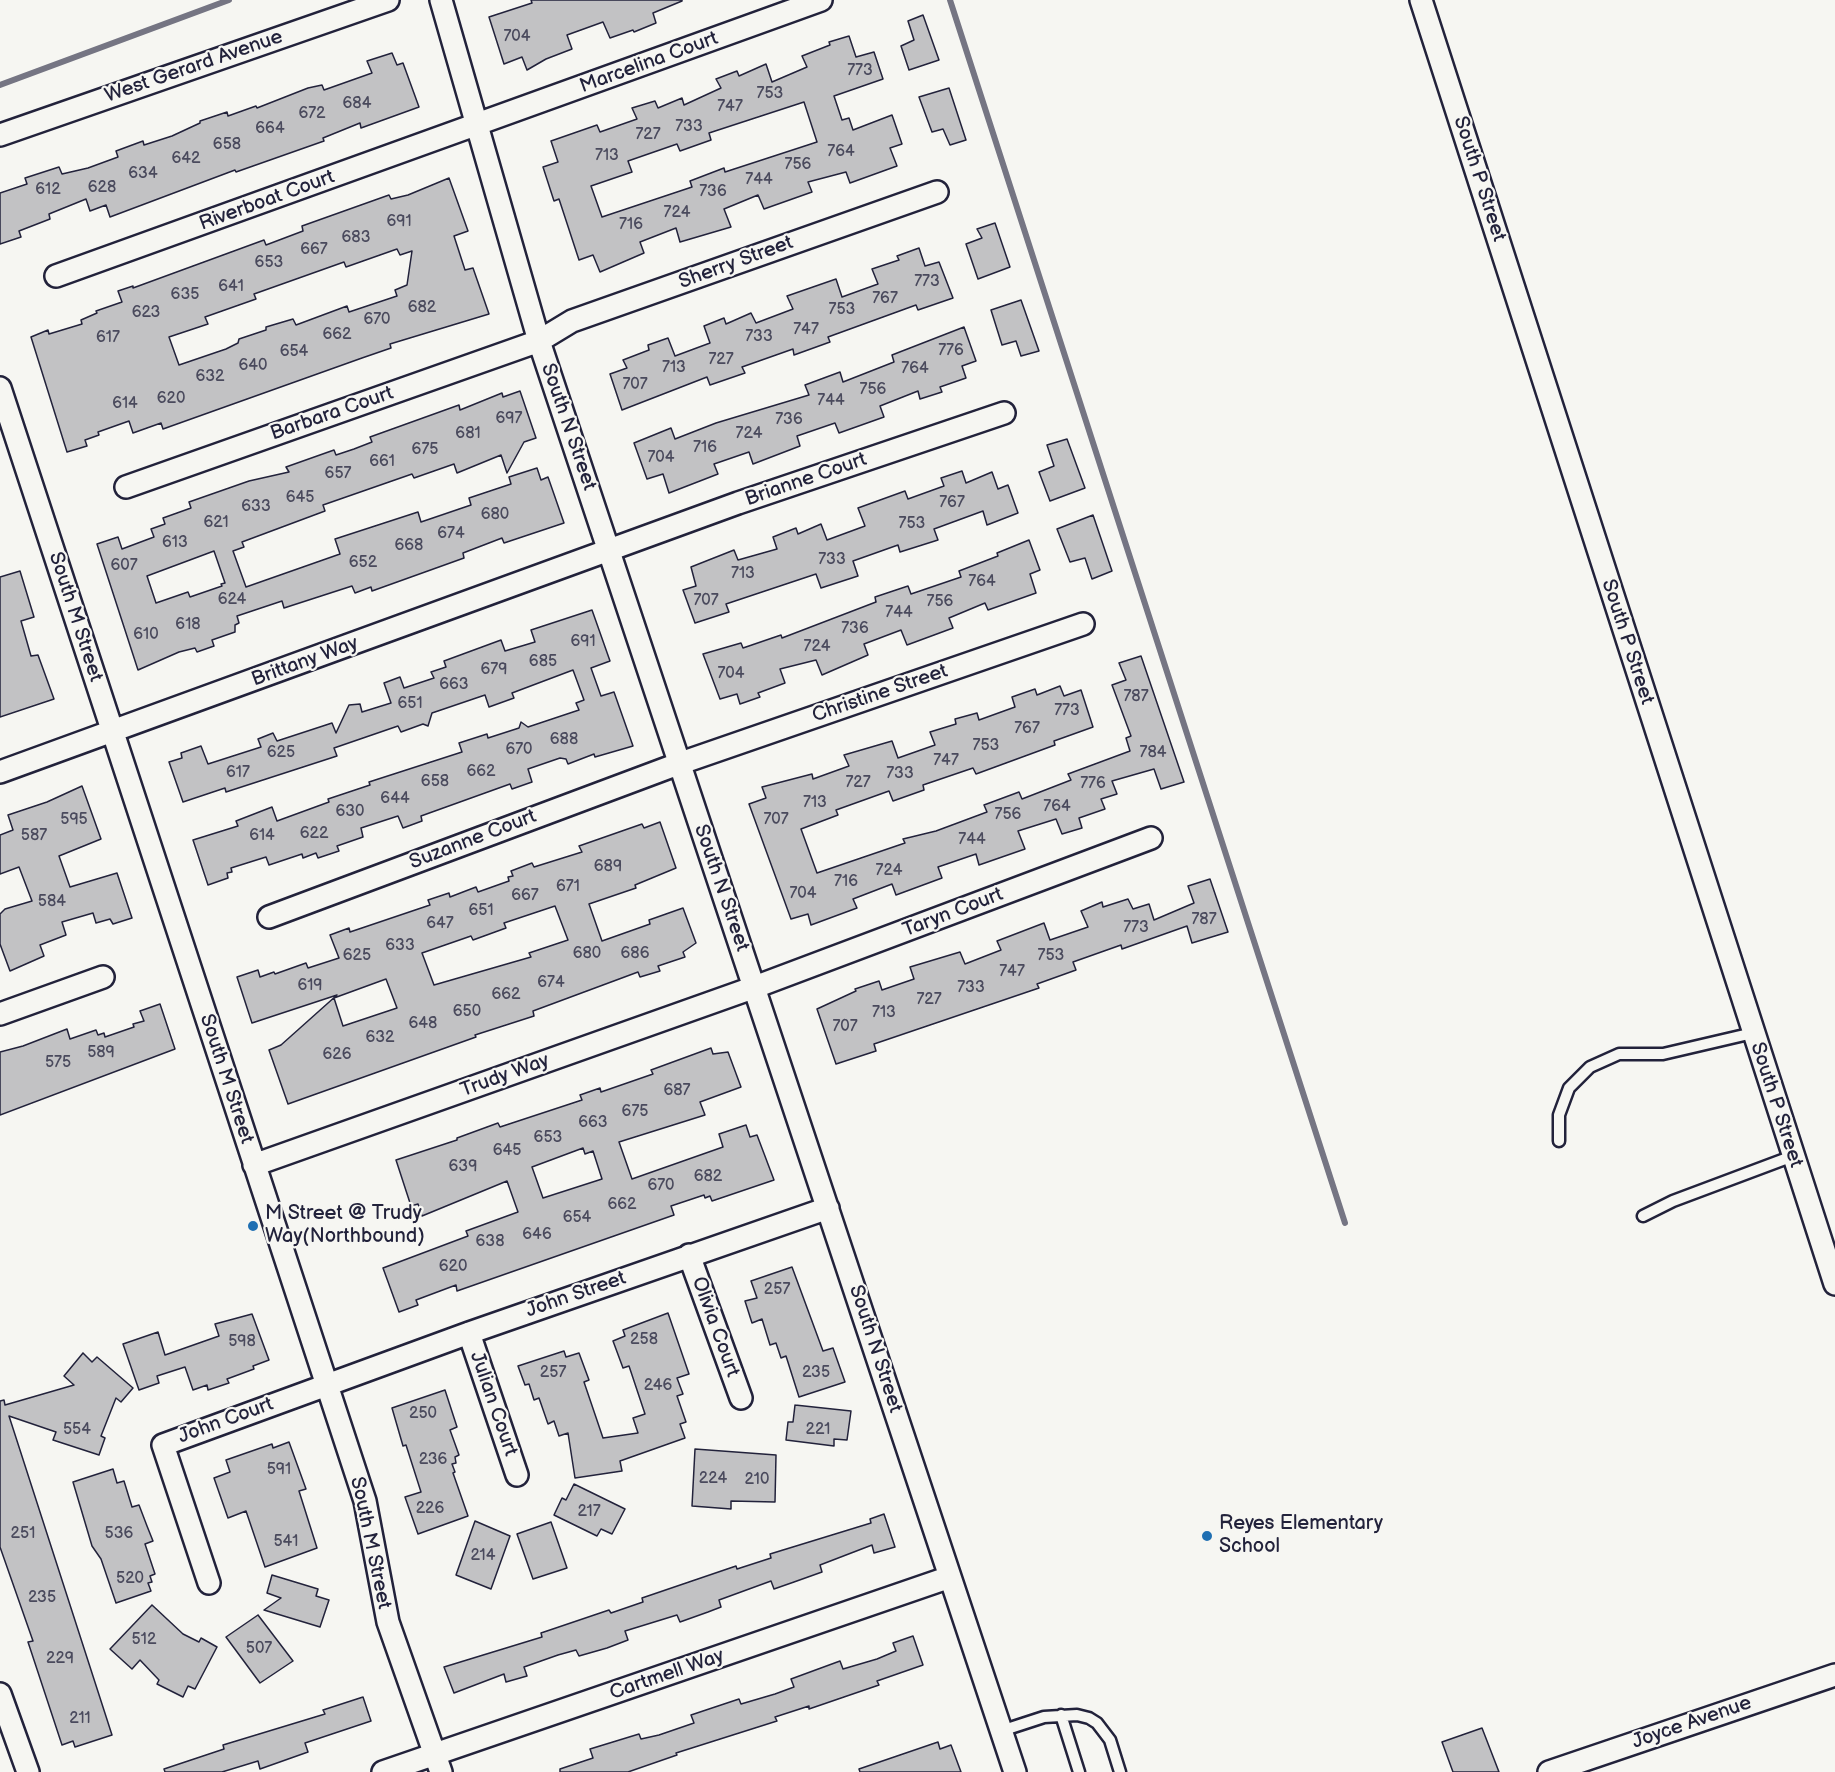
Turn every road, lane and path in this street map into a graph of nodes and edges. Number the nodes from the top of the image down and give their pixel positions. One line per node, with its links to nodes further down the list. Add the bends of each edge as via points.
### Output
1 (388, 0): 6 (street, West Gerard Avenue)
2 (441, 0): 5 (street, South N Street)
3 (821, 0): 5 (street, Marcelina Court)
4 (1421, 0): 23 (street, South P Street)
5 (478, 126): 8 (street, Riverboat Court); 9 (street, South N Street)
6 (0, 135)
7 (937, 192): 9 (street, Sherry Street, via 572,321)
8 (56, 276)
9 (539, 341): 12 (street, Barbara Court); 13 (street, South N Street)
10 (0, 388): 15 (street, South M Street)
11 (1004, 413): 13 (street, Brianne Court)
12 (126, 487)
13 (610, 550): 15 (street, Brittany Way); 16 (street, South N Street)
14 (1083, 624): 16 (street, Christine Street)
15 (113, 732): 17 (street, Brittany Way); 26 (street, South M Street)
16 (678, 764): 19 (street, Suzanne Court); 21 (street, South N Street)
17 (0, 772)
18 (1151, 838): 21 (street, Taryn Court)
19 (269, 917)
20 (104, 977): 22 (street)
21 (755, 987): 26 (street, Trudy Way); 27 (street, South N Street)
22 (0, 1014)
23 (1753, 1033): 24 (lane, via 1663,1054 1619,1054 1590,1067 1569,1088 1559,1114); 25 (street, South P Street)
24 (1559, 1141)
25 (1793, 1156): 28 (lane, via 1672,1201); 30 (street, South P Street)
26 (254, 1165): 32 (street, South M Street)
27 (828, 1208): 29 (street, John Street); 35 (street, South N Street)
28 (1643, 1216)
29 (689, 1255): 31 (street, John Street); 33 (street, Olivia Court)
30 (1835, 1284)
31 (469, 1333): 32 (street, John Street); 34 (street, Julian Court)
32 (326, 1384): 36 (street, John Court, via 163,1445); 41 (street, South M Street, via 365,1501 388,1622)
33 (741, 1398)
34 (518, 1475)
35 (950, 1577): 40 (street, South N Street); 41 (street, Cartmell Way)
36 (209, 1583)
37 (1835, 1675): 47 (street, Joyce Avenue)
38 (0, 1694): 42 (street)
39 (1061, 1715): 40 (lane); 45 (lane); 46 (lane, via 1077,1714 1097,1723 1110,1740)
40 (1001, 1731): 44 (street, South N Street)
41 (438, 1763): 43 (street, Cartmell Way)
42 (28, 1772)
43 (383, 1772)
44 (1015, 1772)
45 (1079, 1772)
46 (1120, 1772)
47 (1549, 1772)

